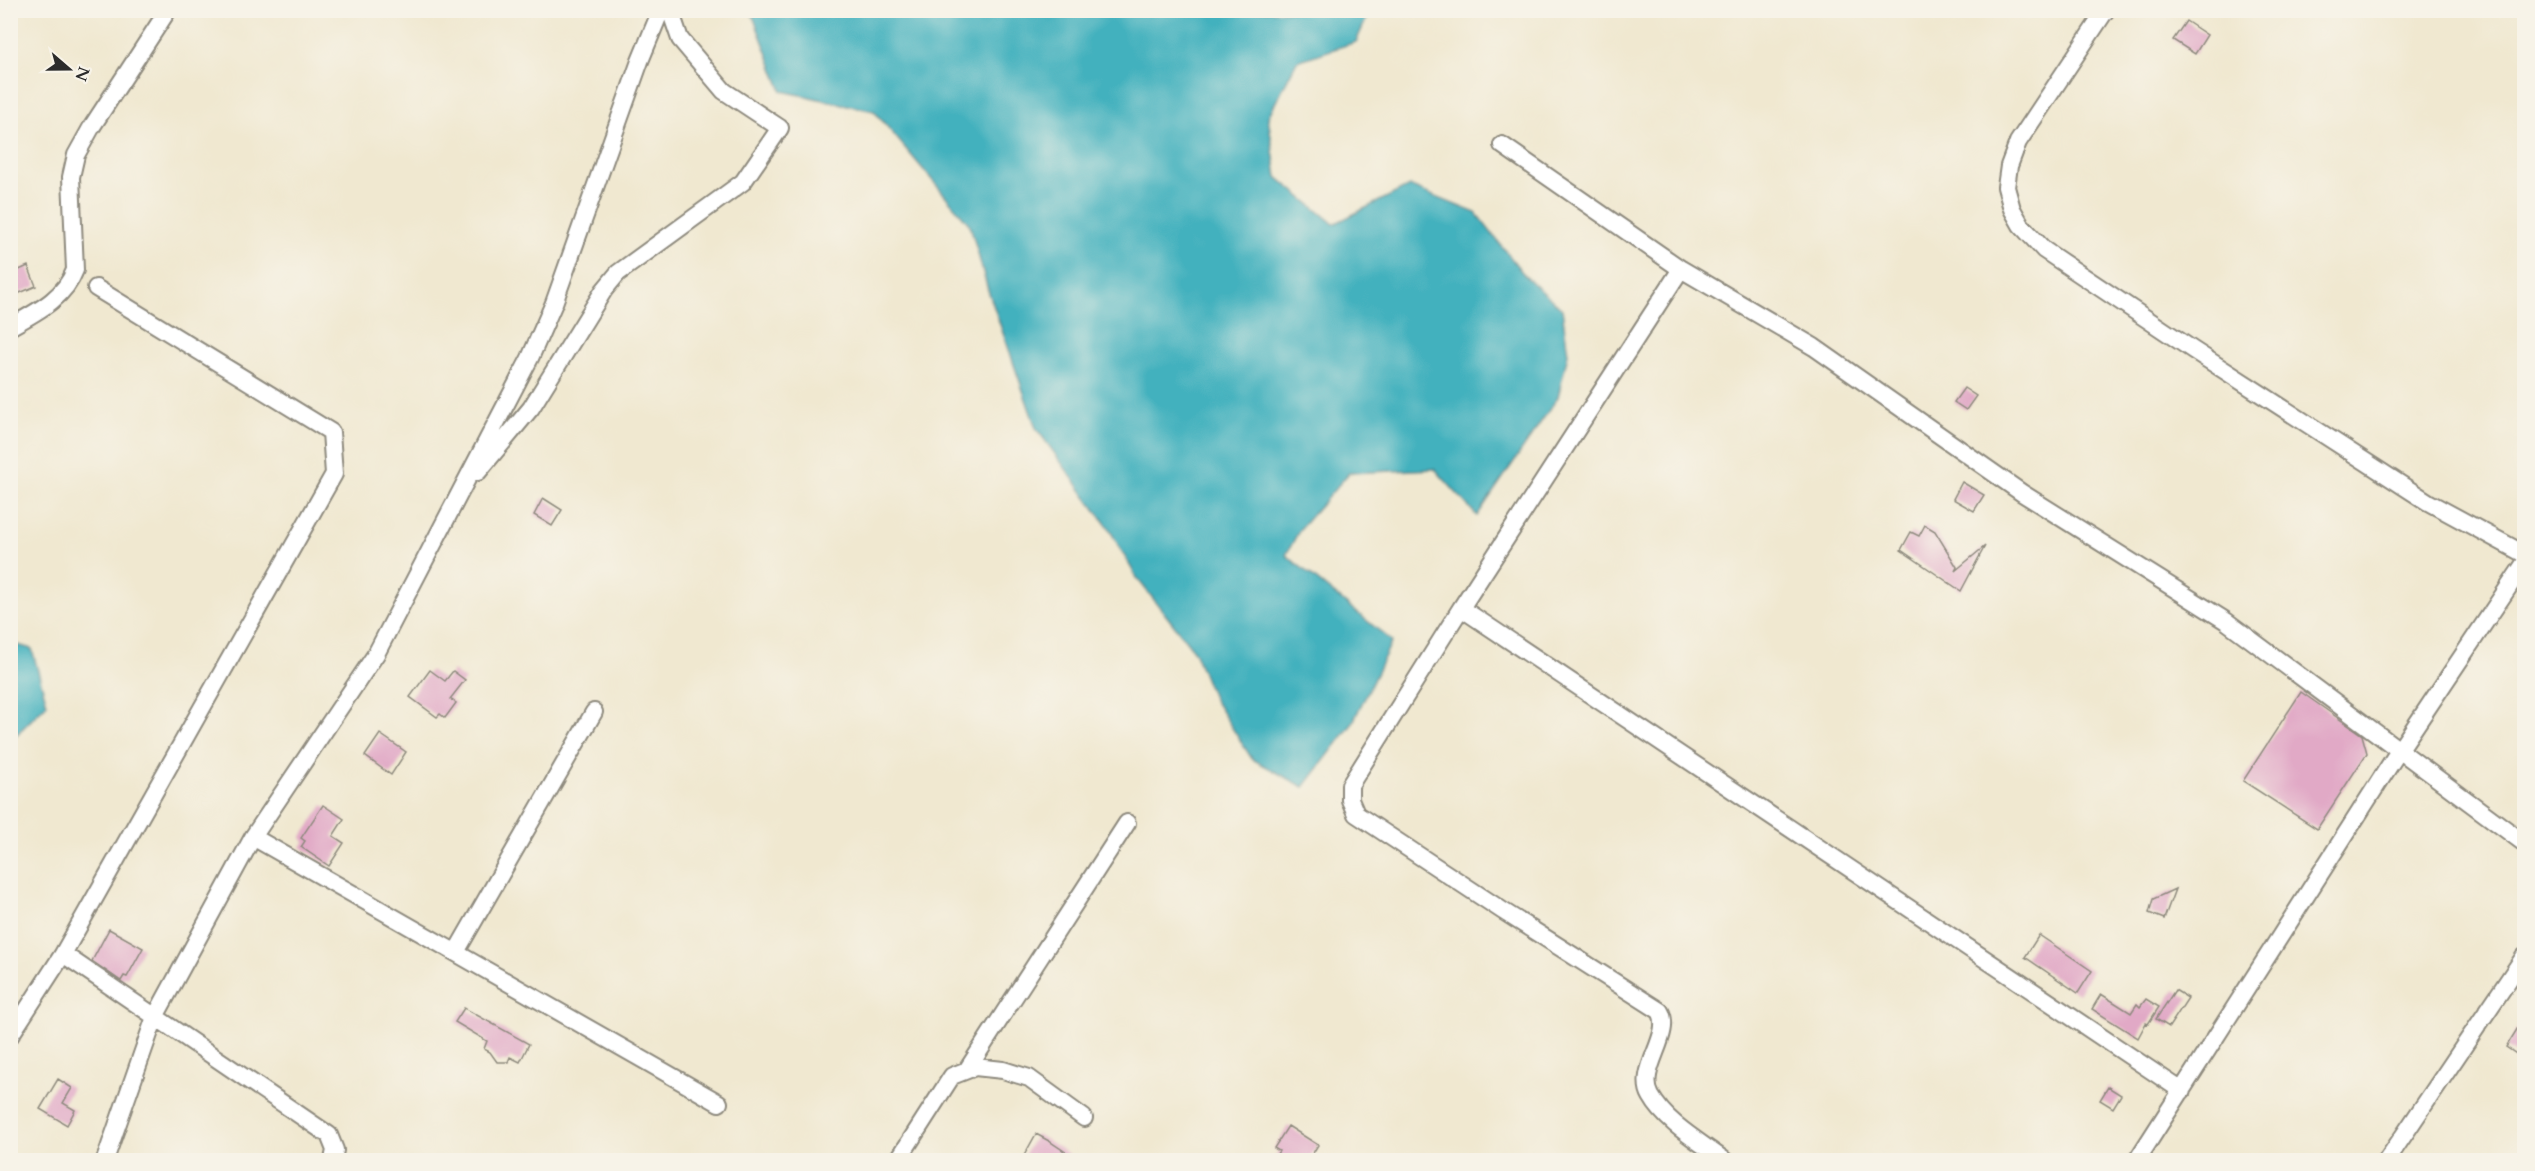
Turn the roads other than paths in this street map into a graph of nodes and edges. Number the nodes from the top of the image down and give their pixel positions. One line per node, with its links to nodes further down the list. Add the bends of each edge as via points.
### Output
1 (168, 10): 8 (street, via 76,155 71,177 75,270 71,281 61,294)
2 (661, 10): 9 (street, via 555,303)
3 (670, 10): 9 (street, via 680,39 724,91 780,128 743,182 618,273 531,408)
4 (2106, 10): 10 (street, via 2018,142 2006,187 2021,225 2044,250 2193,350 2428,502)
5 (1502, 145): 6 (street)
6 (1681, 269): 12 (street); 14 (street, via 1814,347 2022,493 2226,621)
7 (96, 288): 19 (street, via 331,432 334,474)
8 (10, 327)
9 (456, 499): 16 (street, via 376,654)
10 (2524, 554)
11 (2524, 564): 14 (street)
12 (1461, 608): 24 (street); 30 (street, via 1350,785 1350,800 1356,814 1660,1011 1662,1032 1646,1080 1651,1097 1686,1132)
13 (594, 712): 18 (street)
14 (2400, 749): 17 (street); 24 (street)
15 (1127, 823): 23 (street)
16 (253, 837): 18 (street); 21 (street)
17 (2524, 843)
18 (456, 952): 25 (street)
19 (63, 954): 21 (street); 22 (street)
20 (2524, 957): 32 (street)
21 (155, 1017): 27 (street); 28 (street, via 329,1135 335,1150)
22 (10, 1036)
23 (967, 1070): 26 (street, via 1003,1070 1029,1078); 29 (street, via 952,1076)
24 (2182, 1091): 31 (street)
25 (719, 1103)
26 (1084, 1118)
27 (105, 1161)
28 (333, 1161)
29 (898, 1161)
30 (1724, 1161)
31 (2138, 1161)
32 (2387, 1161)

